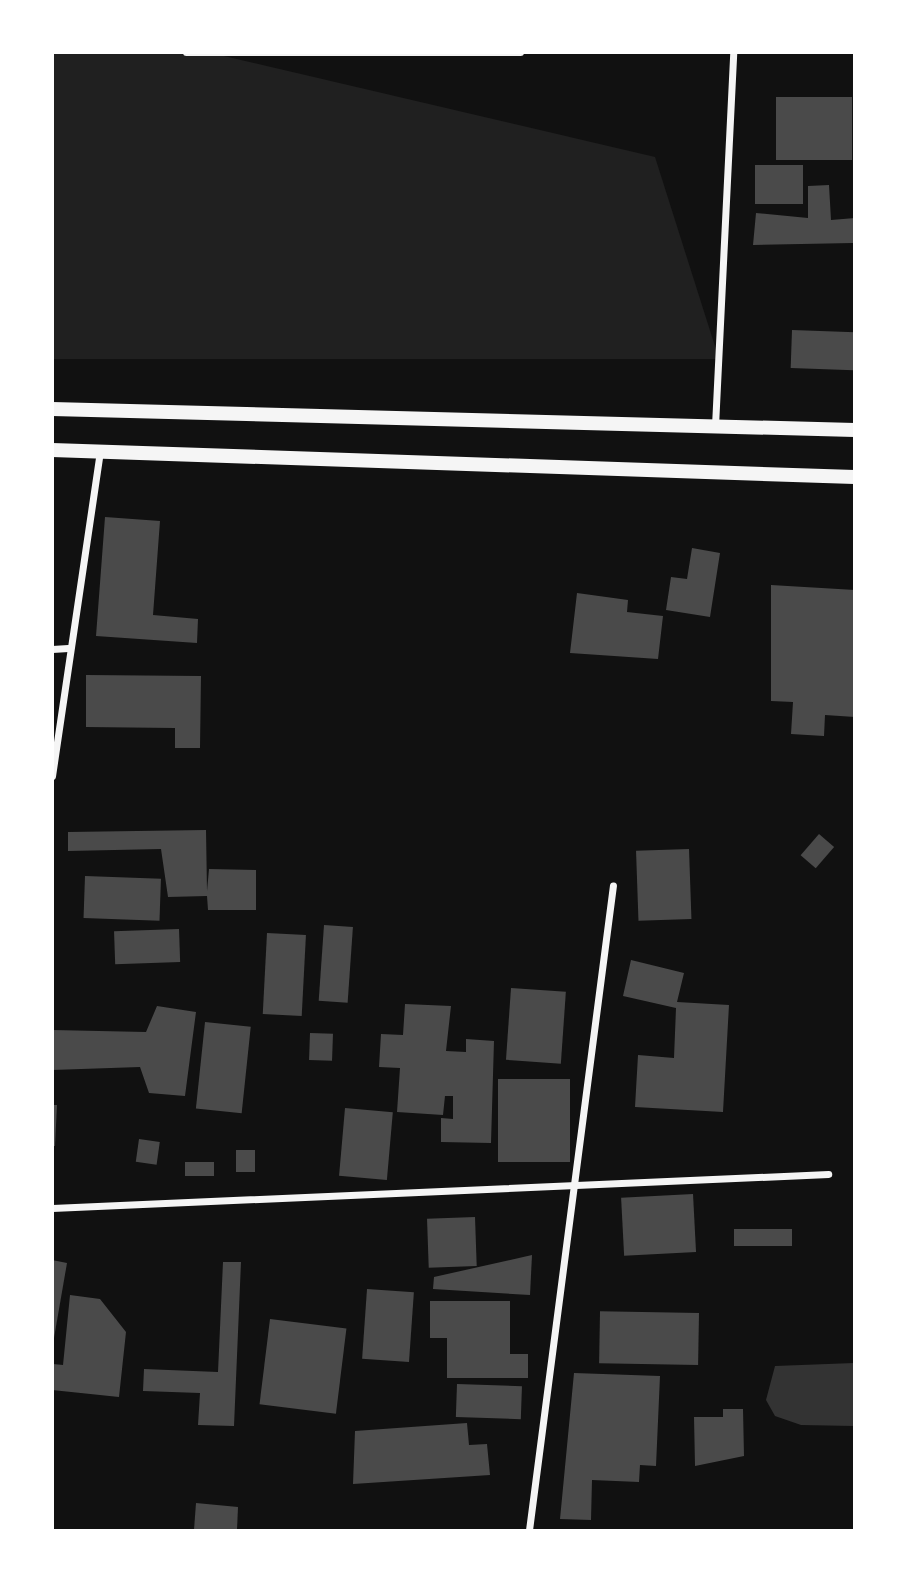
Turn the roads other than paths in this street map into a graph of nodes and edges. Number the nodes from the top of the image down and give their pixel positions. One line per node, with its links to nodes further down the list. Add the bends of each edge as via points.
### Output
1 (186, 52): 2 (street, via 198,56)
2 (520, 52)
3 (733, 52): 5 (street)
4 (52, 409): 5 (main road)
5 (715, 426): 6 (main road)
6 (855, 430)
7 (52, 450): 8 (main road)
8 (100, 452): 9 (main road); 10 (street)
9 (855, 477)
10 (68, 648): 11 (street); 12 (street)
11 (52, 649)
12 (52, 776)
13 (613, 886): 15 (street)
14 (828, 1174): 15 (street)
15 (574, 1180): 16 (street); 17 (street)
16 (52, 1208)
17 (529, 1531)

